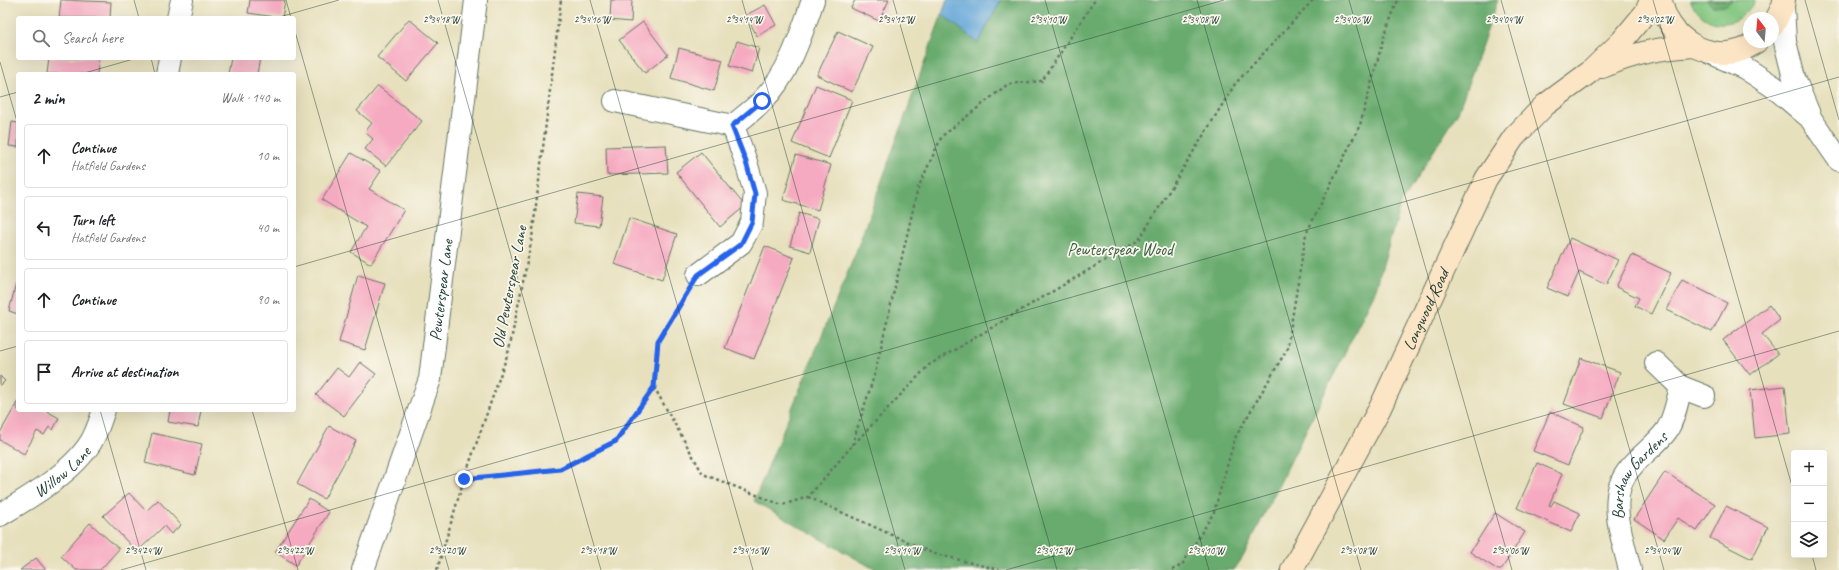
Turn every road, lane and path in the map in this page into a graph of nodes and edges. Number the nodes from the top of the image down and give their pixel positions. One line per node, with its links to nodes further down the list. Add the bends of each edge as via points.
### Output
1 (182, 0): 12 (street)
2 (476, 0): 32 (street, Pewterspear Lane, via 430,379)
3 (561, 0): 29 (path, Old Pewterspear Lane, via 532,238 526,268 509,350)
4 (813, 0): 20 (street, via 797,46 781,76 762,101)
5 (1095, 0): 28 (path, via 1042,81 1008,84 942,136 918,188 875,373)
6 (1313, 0): 28 (path, via 1235,84 1139,240 929,365)
7 (1398, 0): 35 (path, via 1384,36 1360,125 1306,234 1288,349 1235,438 1214,512 1182,565)
8 (1651, 0): 17 (street, Longwood Road, via 1646,12 1621,42)
9 (1661, 0): 14 (street, via 1667,20 1679,35)
10 (1784, 2): 11 (street); 19 (street, via 1785,42 1789,60)
11 (1779, 13)
12 (178, 16)
13 (1746, 48): 14 (street, Longwood Road, via 1721,53)
14 (1701, 49): 17 (street, Longwood Road, via 1664,48 1628,56); 19 (street, via 1745,68 1774,87)
15 (170, 60): 16 (street)
16 (167, 72)
17 (1590, 72): 36 (street, Longwood Road, via 1545,105 1514,136 1486,179 1380,408)
18 (615, 101): 20 (street)
19 (1811, 118): 21 (street)
20 (732, 126): 22 (street, via 755,194 752,222 741,244)
21 (1839, 160)
22 (698, 275): 24 (path, via 658,341)
23 (1656, 362): 25 (street)
24 (654, 387): 29 (path, via 616,441 560,469); 30 (path, via 703,474 782,505)
25 (1681, 387): 26 (street); 37 (street, Barshaw Gardens, via 1667,430 1627,472 1620,487 1619,521)
26 (1704, 396)
27 (103, 412): 31 (street, Willow Lane, via 91,442 78,457 28,498)
28 (852, 447): 30 (path)
29 (464, 479): 33 (path, Old Pewterspear Lane)
30 (808, 497): 34 (path, via 932,552)
31 (0, 515)
32 (363, 570)
33 (437, 570)
34 (1000, 570)
35 (1172, 570)
36 (1292, 570)
37 (1630, 570)

